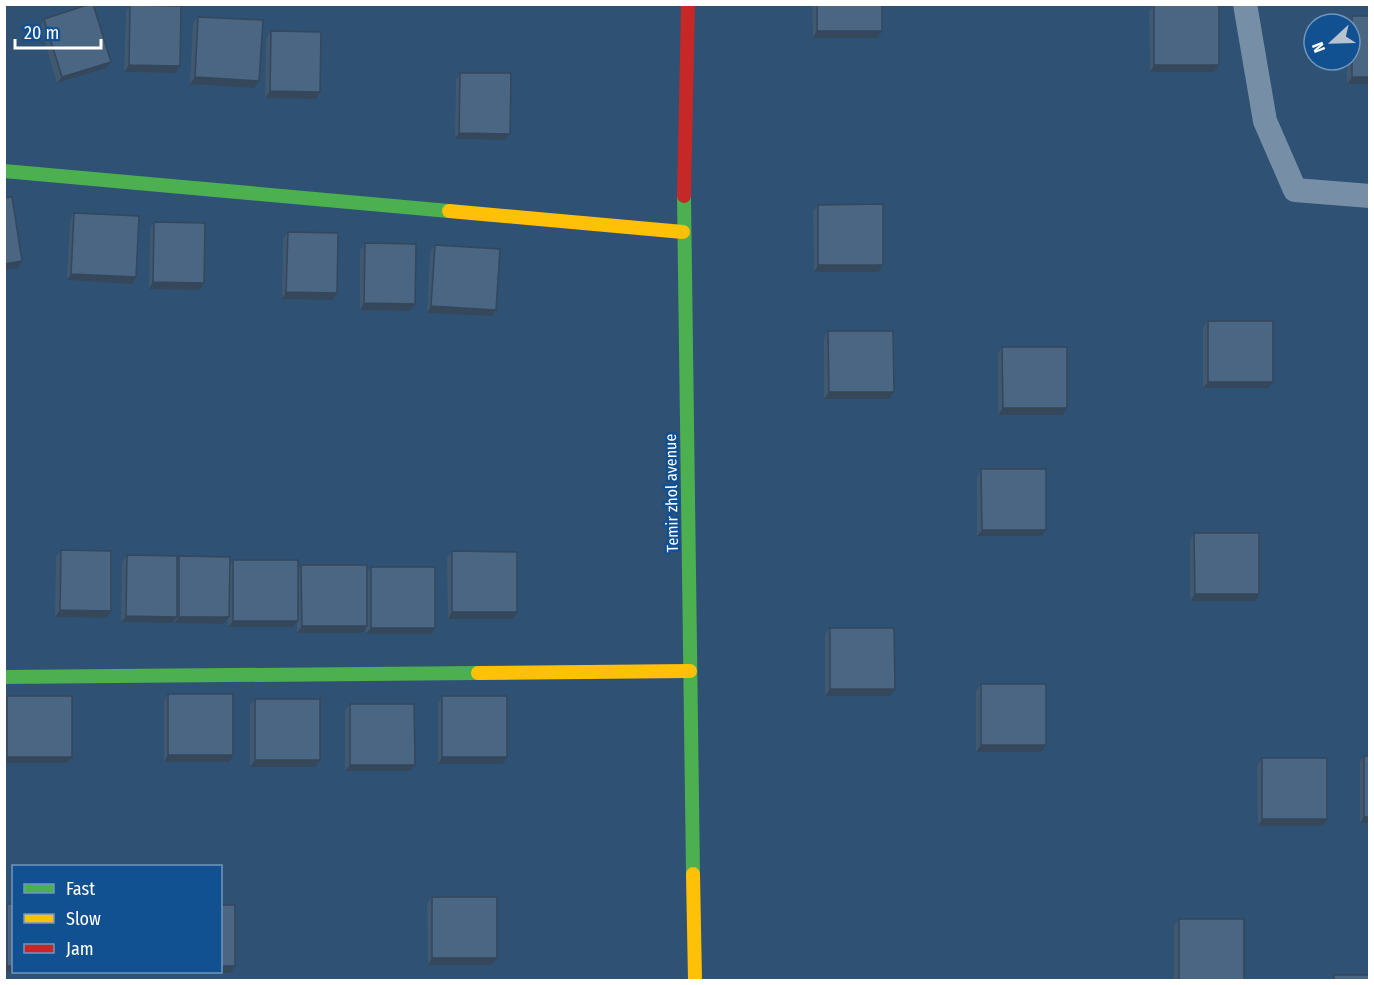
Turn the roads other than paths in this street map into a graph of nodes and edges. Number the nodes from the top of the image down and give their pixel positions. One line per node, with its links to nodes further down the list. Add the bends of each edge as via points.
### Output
1 (688, 4): 5 (street, Temir zhol avenue)
2 (1245, 4): 4 (street, via 1264,121 1295,190)
3 (4, 171): 5 (street)
4 (1370, 196)
5 (684, 232): 6 (street, Temir zhol avenue)
6 (690, 671): 7 (street); 8 (street, Temir zhol avenue)
7 (4, 677)
8 (695, 981)

